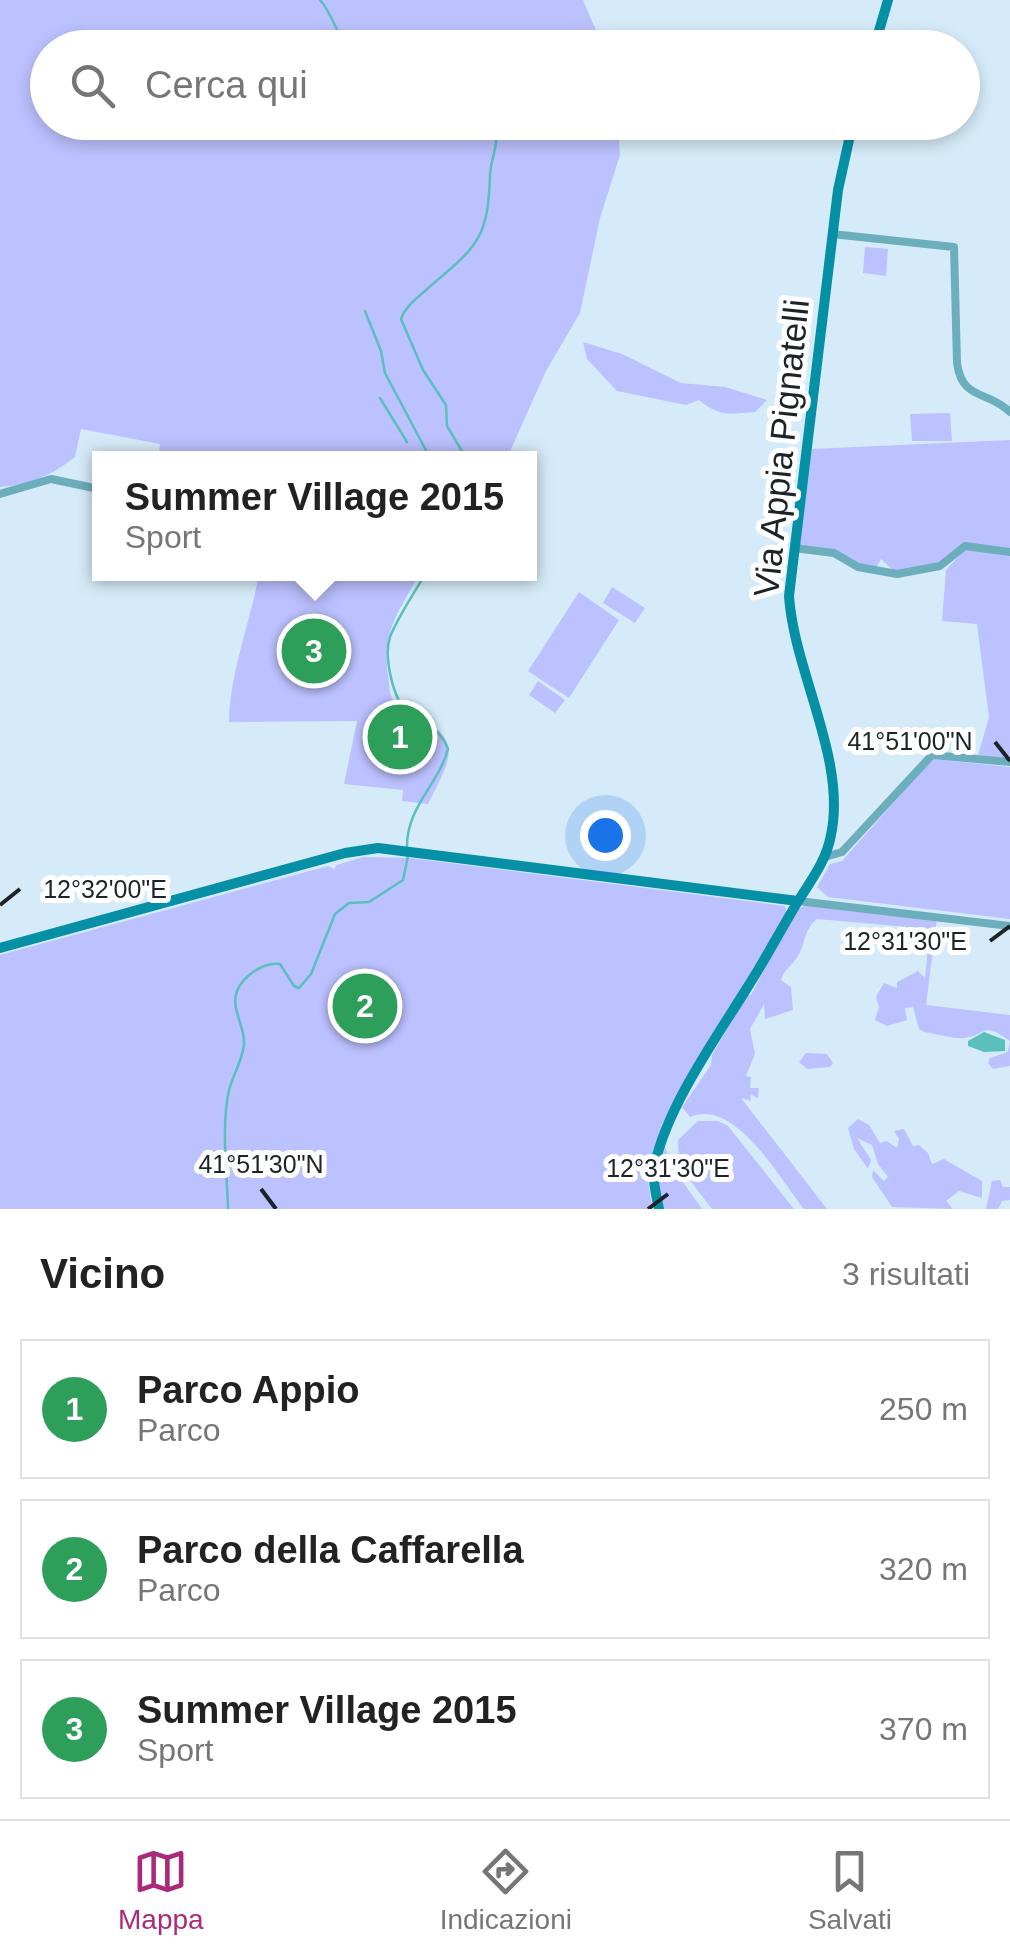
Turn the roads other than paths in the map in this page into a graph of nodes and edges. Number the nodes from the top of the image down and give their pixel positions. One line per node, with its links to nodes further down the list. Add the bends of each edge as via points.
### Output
1 (888, 0): 2 (main road)
2 (879, 30)
3 (849, 140): 4 (main road, Via Appia Pignatelli)
4 (832, 234): 5 (street, via 954,247 960,380); 8 (main road, Via Appia Pignatelli)
5 (1010, 412)
6 (92, 488): 7 (street, via 51,479)
7 (0, 494)
8 (794, 548): 9 (street, via 834,553 858,567 896,574 942,565 968,546); 11 (main road, Via Appia Pignatelli, via 791,617 833,804)
9 (1010, 552)
10 (1010, 762): 11 (street, via 932,755 842,852)
11 (825, 858): 12 (main road, Via Appia Pignatelli)
12 (809, 886): 13 (main road, Via Appia Pignatelli); 14 (street)
13 (798, 901): 14 (street); 16 (main road, via 378,848); 17 (main road, Via Appia Pignatelli, via 666,1129 654,1176)
14 (826, 902): 15 (street)
15 (1010, 926)
16 (0, 948)
17 (659, 1209)

